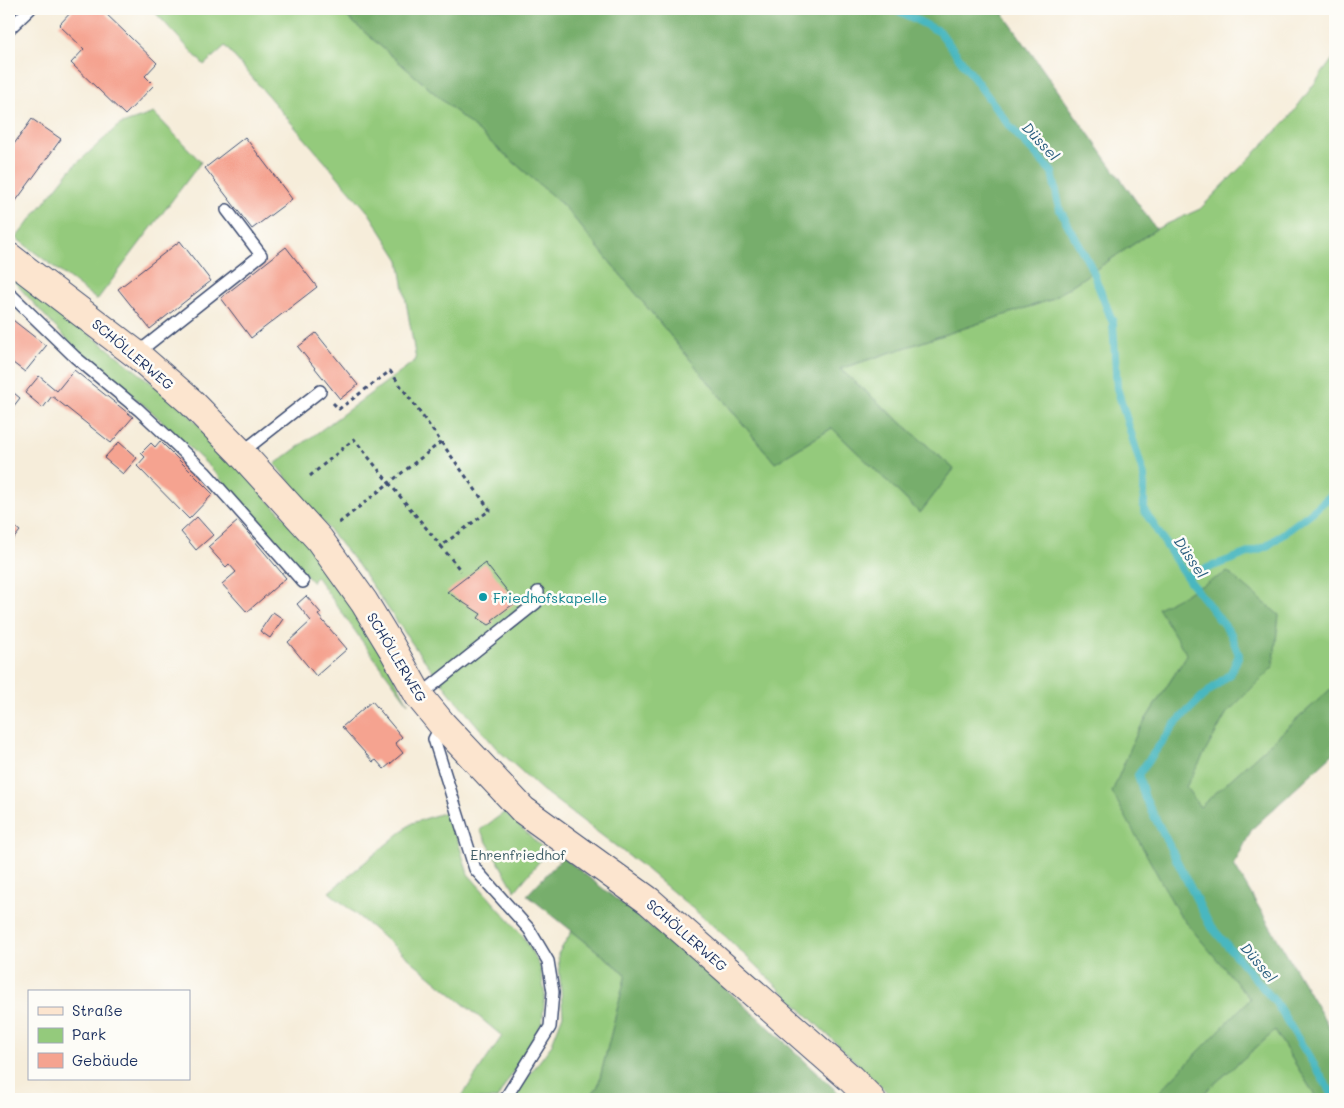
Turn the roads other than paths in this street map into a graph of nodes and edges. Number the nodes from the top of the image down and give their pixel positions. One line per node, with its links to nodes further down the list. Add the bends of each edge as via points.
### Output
1 (30, 9): 2 (lane)
2 (9, 29)
3 (227, 210): 6 (lane, via 261,255)
4 (9, 258): 6 (street, SCHÖLLERWEG)
5 (9, 292): 9 (lane, via 76,357 205,472)
6 (136, 354): 8 (street, SCHÖLLERWEG)
7 (320, 391): 8 (lane)
8 (242, 453): 11 (street, SCHÖLLERWEG, via 319,538 373,617)
9 (303, 582)
10 (538, 592): 11 (lane, via 536,603)
11 (419, 696): 12 (street, SCHÖLLERWEG)
12 (442, 724): 13 (lane, via 434,739 475,869 529,929 548,961 553,992 550,1027); 14 (street, SCHÖLLERWEG, via 523,810 649,902)
13 (505, 1099)
14 (871, 1099)

